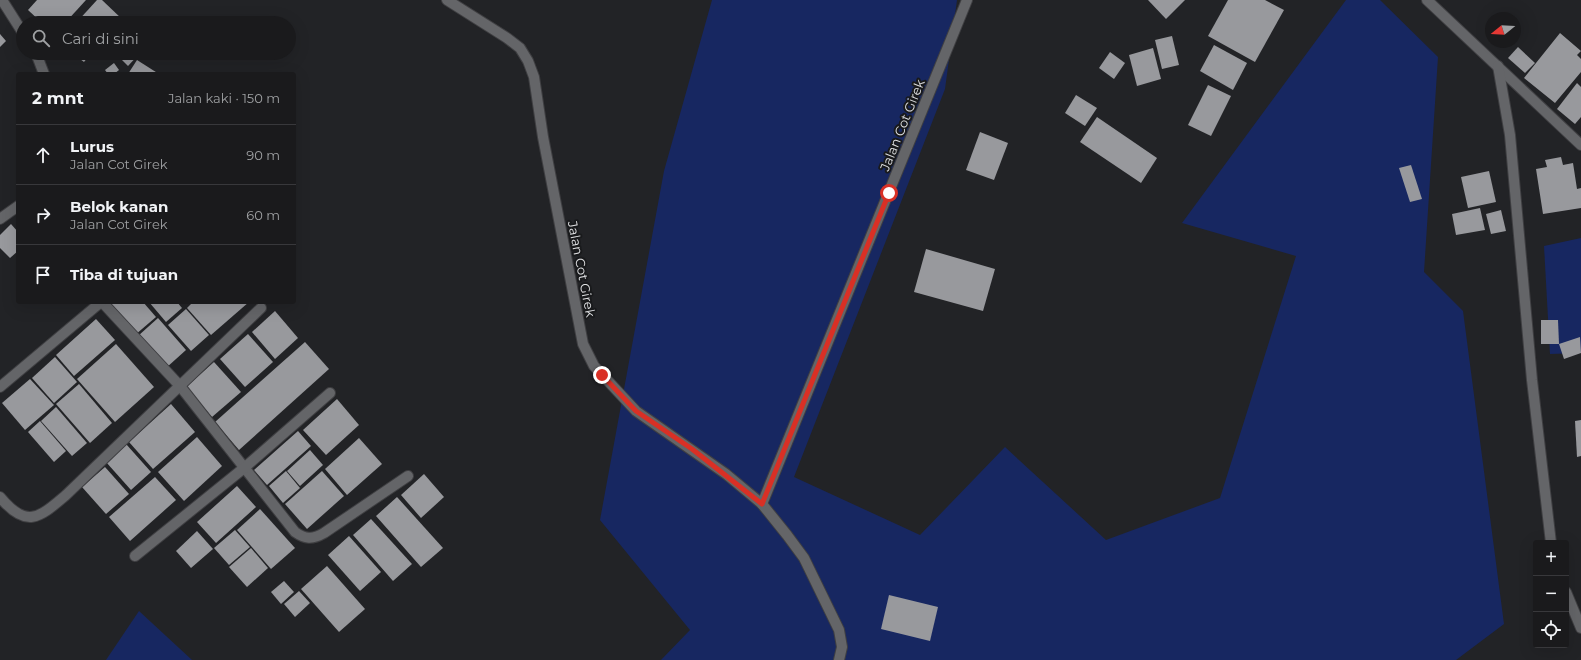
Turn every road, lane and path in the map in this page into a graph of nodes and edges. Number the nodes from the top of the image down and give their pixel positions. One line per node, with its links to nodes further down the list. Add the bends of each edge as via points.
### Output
1 (2, 0): 5 (street)
2 (446, 0): 21 (street, Jalan Cot Girek, via 507,38 520,48 528,61 534,77 583,344 594,366 636,411 709,462)
3 (967, 0): 21 (street, Jalan Cot Girek)
4 (1428, 0): 7 (street)
5 (16, 21)
6 (39, 60): 8 (street)
7 (1498, 66): 9 (street); 22 (street, via 1510,135 1532,380)
8 (43, 72)
9 (1581, 145)
10 (16, 207): 11 (street)
11 (0, 219)
12 (100, 304): 16 (street)
13 (104, 304): 15 (street)
14 (262, 308): 15 (street)
15 (180, 386): 18 (street); 20 (street, via 44,514 30,518 19,515)
16 (0, 387)
17 (330, 393): 18 (street)
18 (244, 468): 19 (street, via 294,532 309,539 324,534); 23 (street)
19 (408, 476)
20 (0, 497)
21 (762, 504): 26 (street, Jalan Cot Girek, via 804,558 825,600 839,630 842,647)
22 (1551, 540)
23 (135, 556)
24 (1569, 599): 25 (street)
25 (1581, 628)
26 (839, 660)

